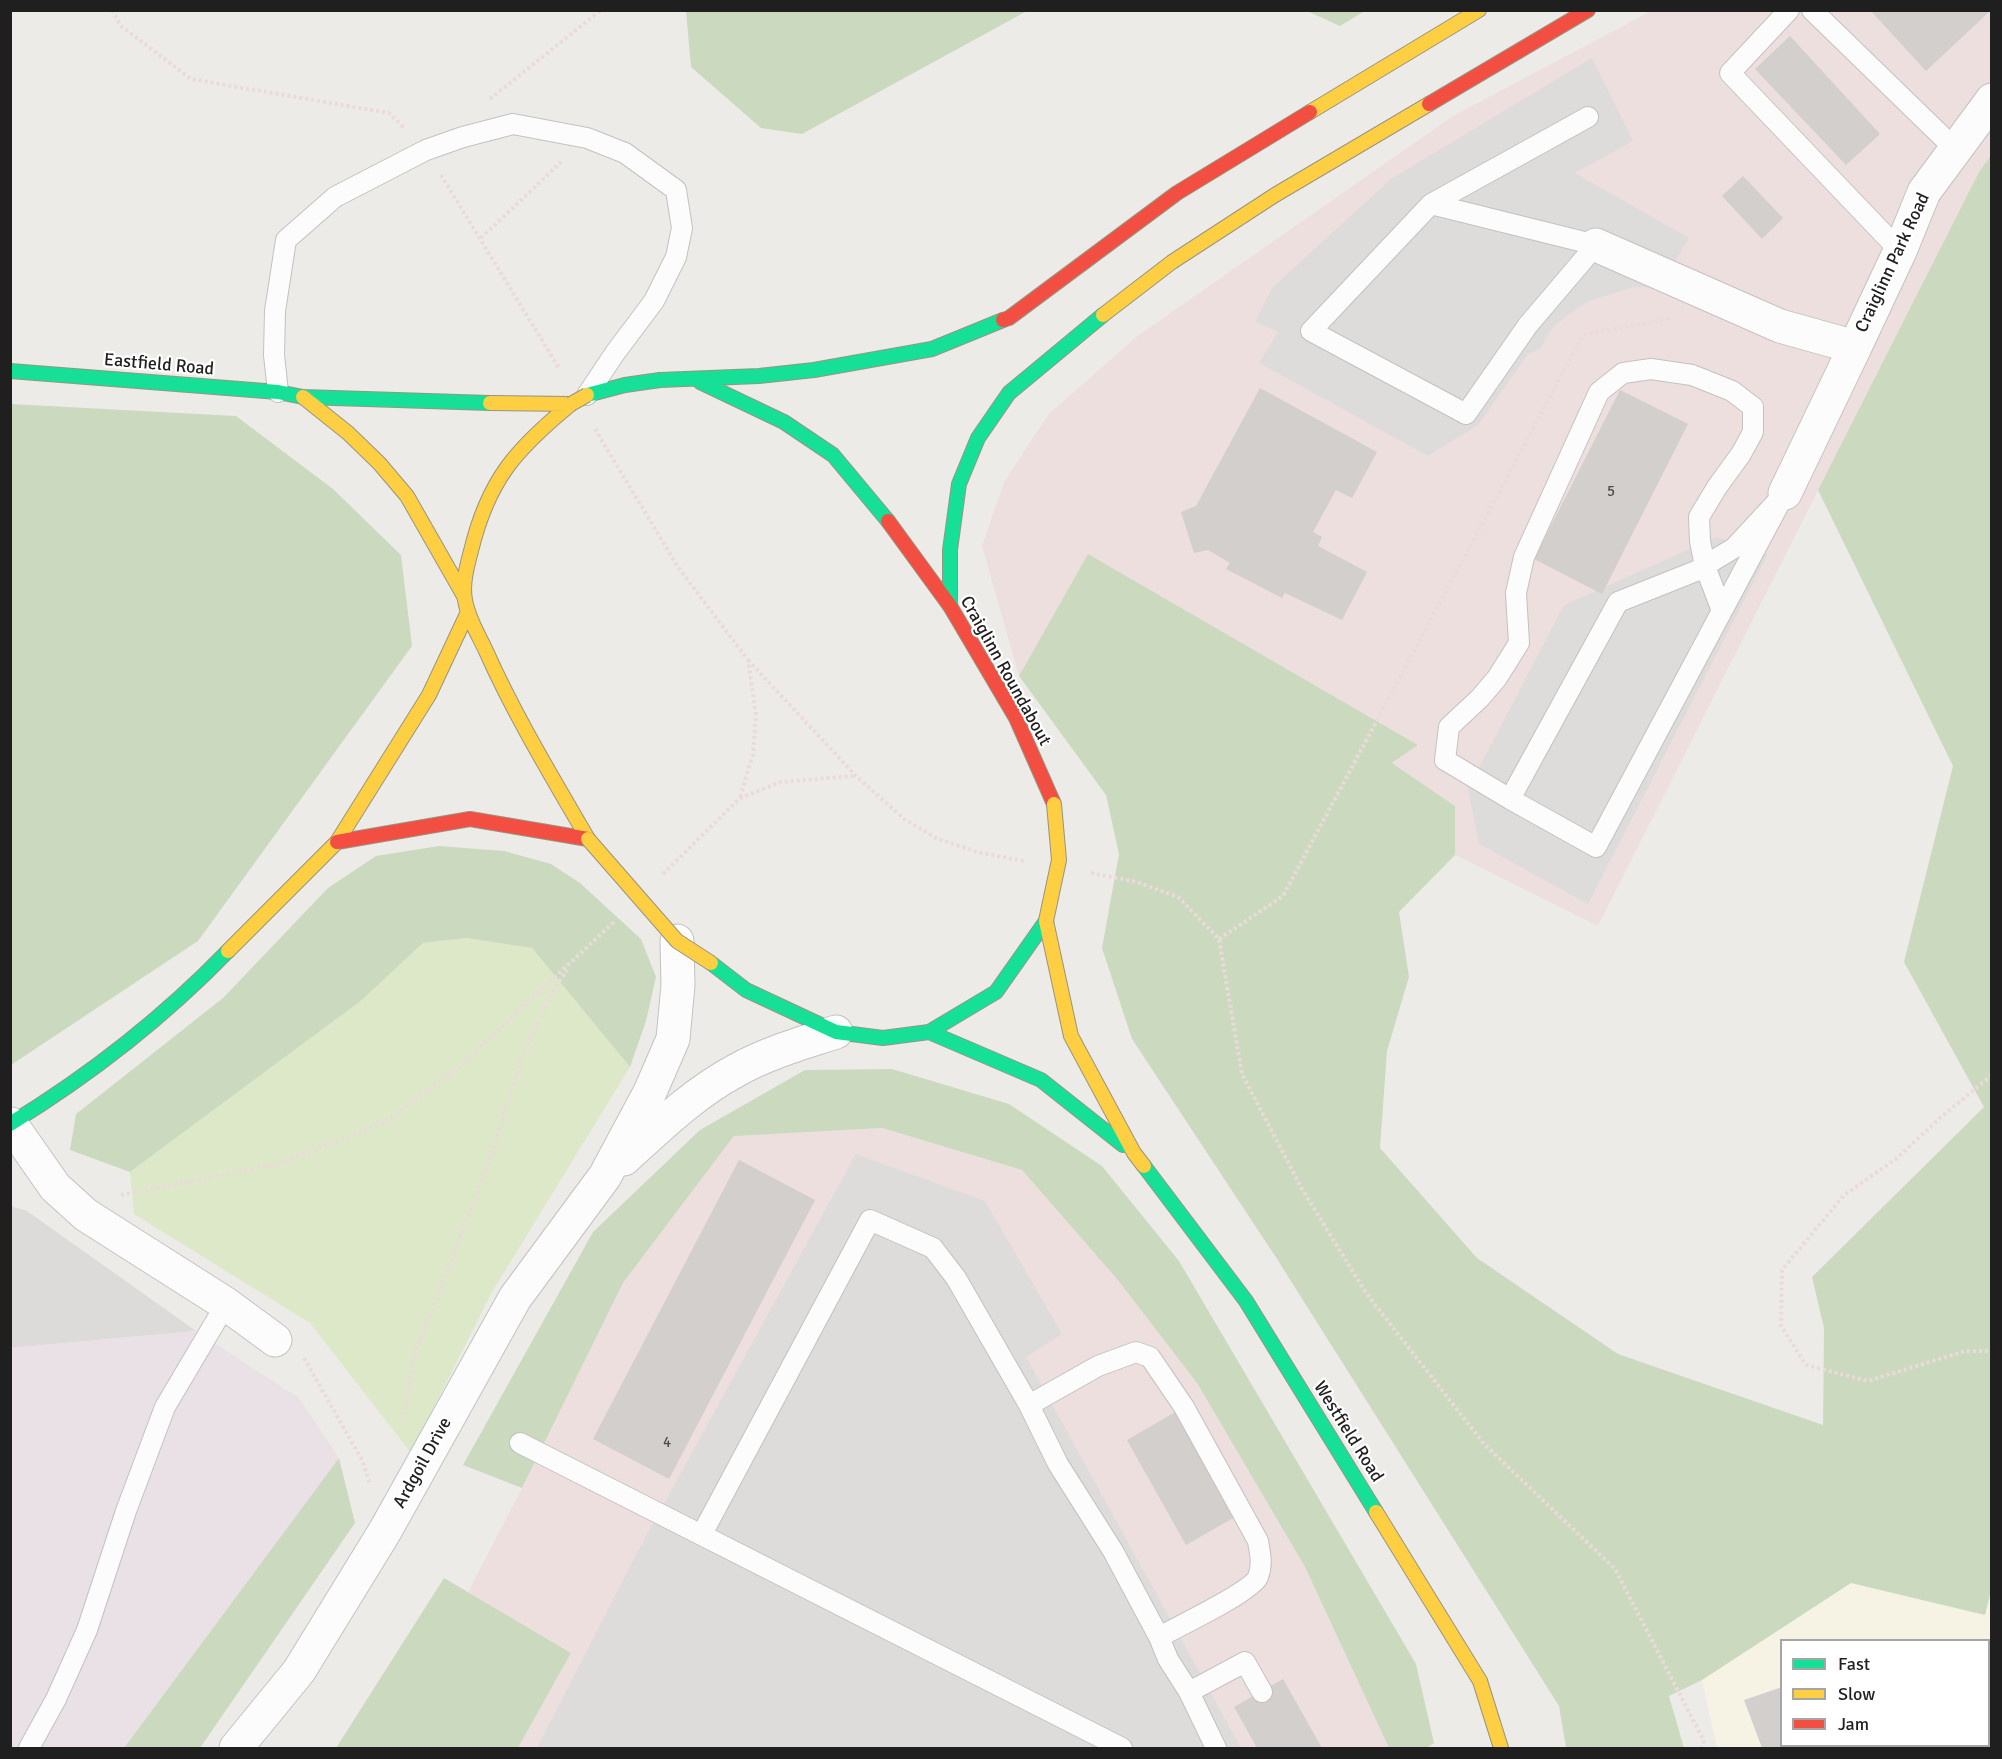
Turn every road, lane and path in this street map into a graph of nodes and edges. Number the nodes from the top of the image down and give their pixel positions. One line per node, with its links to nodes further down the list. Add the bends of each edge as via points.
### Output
1 (112, 10): 12 (path, via 121,26 191,79 389,113)
2 (601, 10): 8 (path)
3 (1479, 10): 21 (main road, via 1177,193 1009,318 932,349 814,370)
4 (1588, 10): 29 (main road, via 1275,195 1172,262 1009,393 978,438 959,484 950,550)
5 (1789, 10): 16 (lane, via 1730,73)
6 (1812, 10): 11 (lane)
7 (1992, 100): 11 (street, Craiglinn Park Road)
8 (482, 106)
9 (1588, 117): 13 (lane)
10 (586, 138): 12 (lane, via 513,124); 14 (path); 24 (lane, via 625,153 676,190 682,228 676,257 654,301)
11 (1955, 149): 16 (street, Craiglinn Park Road, via 1924,192)
12 (426, 150): 14 (path); 22 (lane, via 335,197 286,240 275,311)
13 (1431, 204): 15 (lane); 15 (lane, via 1311,331 1466,414 1528,325)
14 (481, 238): 20 (path)
15 (1596, 245): 18 (street, Craiglinn Park Road, via 1780,326)
16 (1900, 251): 18 (street, Craiglinn Park Road)
17 (1676, 318): 40 (path, via 1583,335 1283,896)
18 (1855, 347): 26 (street)
19 (10, 371): 22 (main road, Eastfield Road)
20 (561, 372)
21 (696, 380): 24 (main road, Craiglinn Roundabout, via 625,385); 29 (main road, Craiglinn Roundabout, via 784,422 833,455 900,536)
22 (278, 392): 23 (main road, Eastfield Road)
23 (303, 397): 24 (main road, Eastfield Road, via 484,404); 28 (main road, Eastfield Road, via 348,433 408,496)
24 (579, 399): 28 (main road, Craiglinn Roundabout, via 532,435 507,462 481,512)
25 (592, 423): 32 (path, via 678,567)
26 (1785, 493): 27 (lane, via 1734,548); 30 (lane)
27 (1705, 566): 30 (lane); 34 (lane, via 1618,602); 34 (lane, via 1699,517 1753,432 1753,407 1731,391 1692,375 1652,369 1623,373 1599,392 1524,557 1516,593 1519,643 1497,678 1449,727 1445,760)
28 (464, 596): 31 (main road, Craiglinn Roundabout)
29 (950, 606): 39 (main road, Craiglinn Roundabout, bridge, via 1016,718 1054,804 1059,860)
30 (1722, 611): 34 (lane, via 1596,847)
31 (468, 612): 35 (main road, Craiglinn Roundabout, via 516,715); 36 (main road, via 429,696)
32 (748, 660): 33 (path); 33 (path, via 756,715 753,754 740,798 781,782)
33 (856, 776): 37 (path, via 904,819 936,838 977,852)
34 (1510, 799)
35 (588, 839): 36 (main road, via 470,819); 41 (main road, Craiglinn Roundabout, bridge)
36 (337, 842): 45 (main road, via 192,988 144,1030 51,1100)
37 (1034, 863)
38 (1080, 871): 40 (path, via 1137,882 1178,897)
39 (1046, 921): 43 (main road, Craiglinn Roundabout, via 996,992); 46 (main road, Westfield Road, via 1071,1036)
40 (1219, 939): 65 (path, via 1242,1074 1302,1189 1366,1293 1484,1444 1615,1569 1704,1741)
41 (677, 941): 42 (main road, Craiglinn Roundabout, bridge, via 746,990); 47 (street, Ardgoil Drive, via 673,1040)
42 (836, 1032): 43 (main road, Craiglinn Roundabout, via 883,1038); 47 (street, Ardgoil Drive, via 778,1051 737,1070 677,1111)
43 (929, 1032): 46 (main road, Westfield Road, via 1041,1080)
44 (1992, 1075): 51 (path, via 1896,1159 1844,1195 1782,1270 1781,1326 1806,1365 1868,1382 1965,1351)
45 (10, 1124): 49 (street, via 55,1187 86,1215)
46 (1134, 1153): 64 (main road, Westfield Road, via 1252,1311 1480,1681)
47 (605, 1176): 55 (street, Ardgoil Drive, via 515,1298)
48 (117, 1196): 53 (path, via 275,1165 386,1122 462,1064 571,963 523,1054 489,1161 412,1362)
49 (226, 1304): 50 (street); 60 (lane, via 165,1407 87,1630)
50 (275, 1340): 55 (path, via 298,1347 362,1460)
51 (1992, 1351)
52 (1029, 1405): 56 (lane, via 956,1278 933,1248 870,1220); 57 (lane, via 1058,1464 1113,1551); 57 (lane, via 1098,1366 1136,1352 1150,1357 1184,1407 1258,1541 1262,1563 1257,1580 1244,1591)
53 (403, 1429)
54 (520, 1443): 56 (lane)
55 (385, 1531): 61 (street, Ardgoil Drive, via 299,1671)
56 (702, 1534): 62 (lane)
57 (1159, 1637): 58 (lane)
58 (1189, 1692): 59 (lane, via 1245,1662); 63 (lane)
59 (1262, 1692)
60 (29, 1749)
61 (236, 1749)
62 (1122, 1749)
63 (1216, 1749)
64 (1501, 1749)
65 (1702, 1749)

